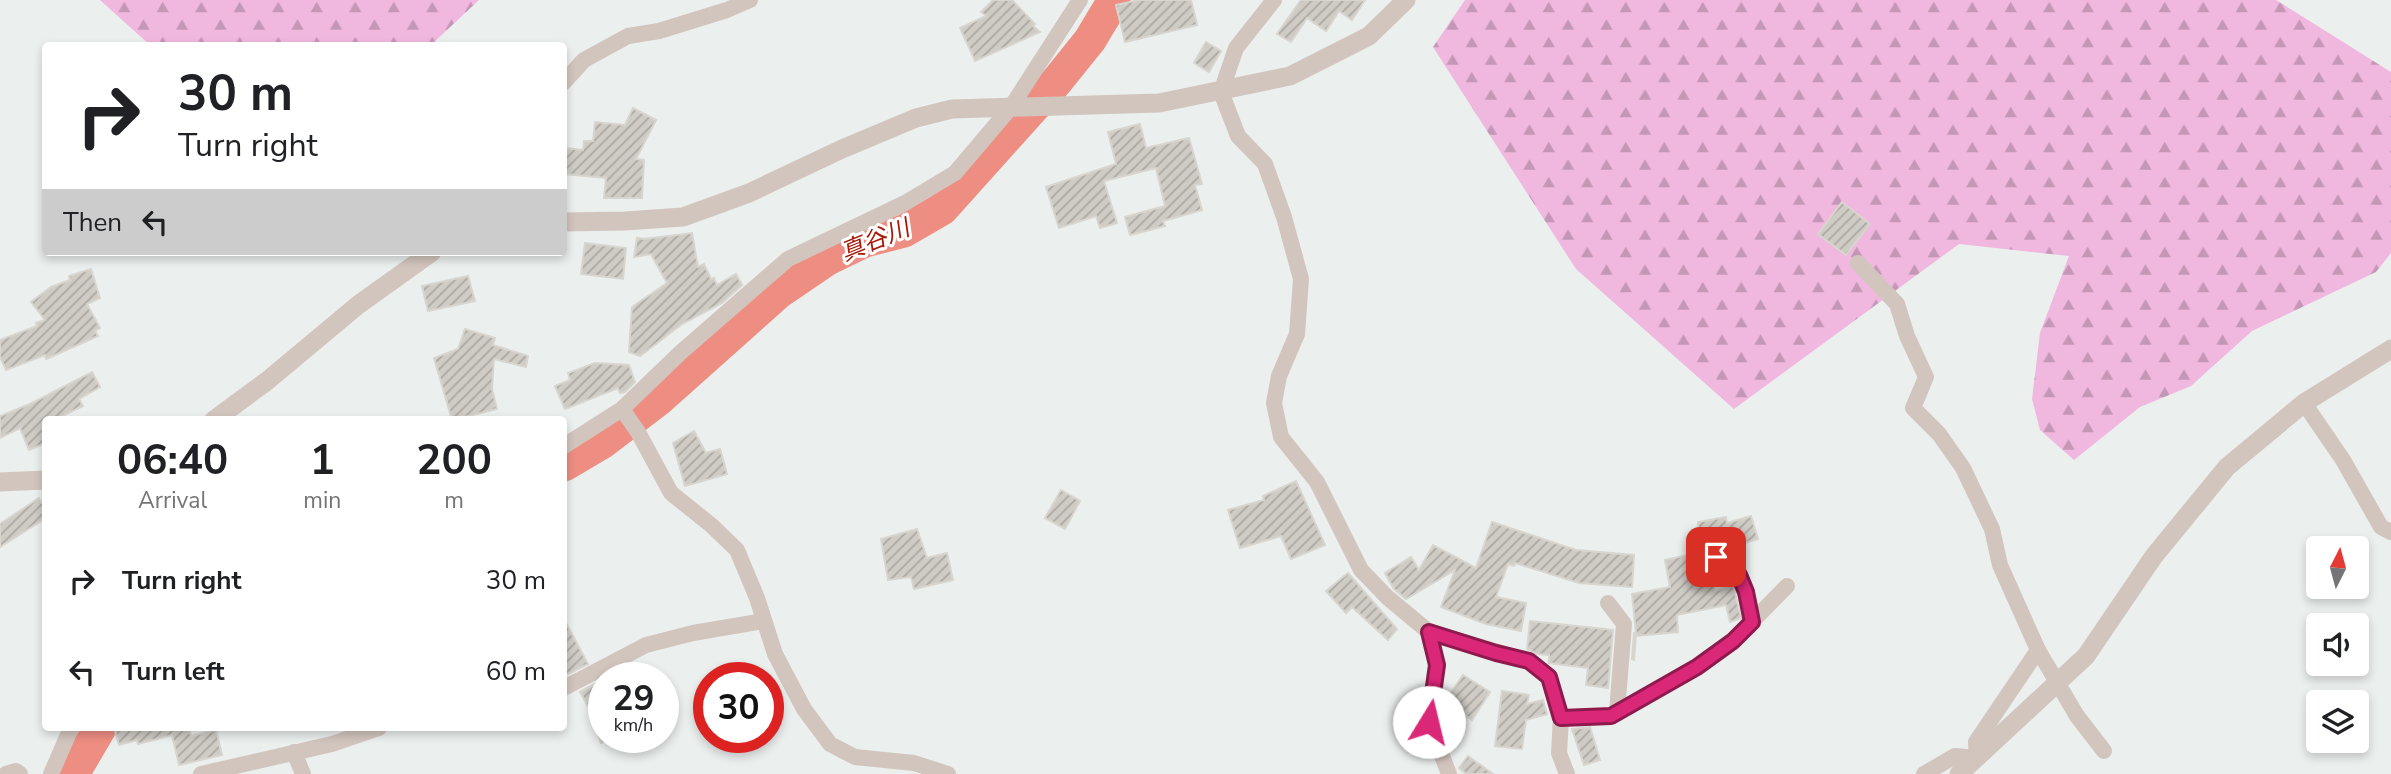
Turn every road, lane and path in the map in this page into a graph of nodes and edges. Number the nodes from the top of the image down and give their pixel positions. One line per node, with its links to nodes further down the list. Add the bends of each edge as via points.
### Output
1 (750, 0): 5 (street, via 659,31 628,36 584,60)
2 (1080, 0): 7 (street)
3 (1274, 0): 6 (street, via 1236,48)
4 (1406, 0): 6 (street, via 1369,36 1290,76)
5 (567, 79)
6 (1221, 92): 7 (street, via 1159,103); 24 (street, via 1238,136 1265,164 1301,279 1297,334 1279,376 1274,404 1281,437 1317,482 1361,570)
7 (1017, 107): 8 (street, via 952,109 916,118 749,193 683,217); 13 (street, via 956,173 788,259 680,352)
8 (567, 222)
9 (426, 256): 14 (street)
10 (1858, 263): 25 (street, via 1897,304 1926,377 1913,408 1940,434 1963,468 1992,529 2000,565)
11 (2391, 349): 12 (street)
12 (2304, 403): 18 (street, via 2381,527); 33 (street, via 2227,467 2154,556 2086,656)
13 (624, 411): 15 (street); 22 (street, via 671,493 737,550)
14 (219, 416)
15 (567, 444)
16 (42, 480): 17 (street)
17 (0, 482)
18 (2391, 532)
19 (1711, 547): 23 (street, via 1716,557 1739,575)
20 (1787, 586): 23 (street)
21 (1608, 603): 27 (street, via 1624,625)
22 (764, 621): 26 (street, via 646,645); 39 (street, via 775,654 804,709 830,744 855,757 914,763)
23 (1752, 622): 27 (street, via 1697,667)
24 (1429, 632): 28 (street, via 1529,661 1549,677); 40 (street, via 1437,665 1429,722)
25 (2038, 650): 31 (street, bridge, via 2077,716); 33 (street, via 1976,742)
26 (567, 686)
27 (1617, 712): 28 (street)
28 (1561, 718): 41 (street, via 1559,753)
29 (70, 731): 36 (street)
30 (370, 731): 32 (street)
31 (2105, 751)
32 (294, 752): 37 (street); 38 (street)
33 (1977, 758): 42 (street, via 1955,756); 43 (street)
34 (6, 774): 35 (street)
35 (20, 774)
36 (51, 774)
37 (201, 774)
38 (303, 774)
39 (948, 774)
40 (1449, 774)
41 (1567, 774)
42 (1924, 774)
43 (1959, 774)

